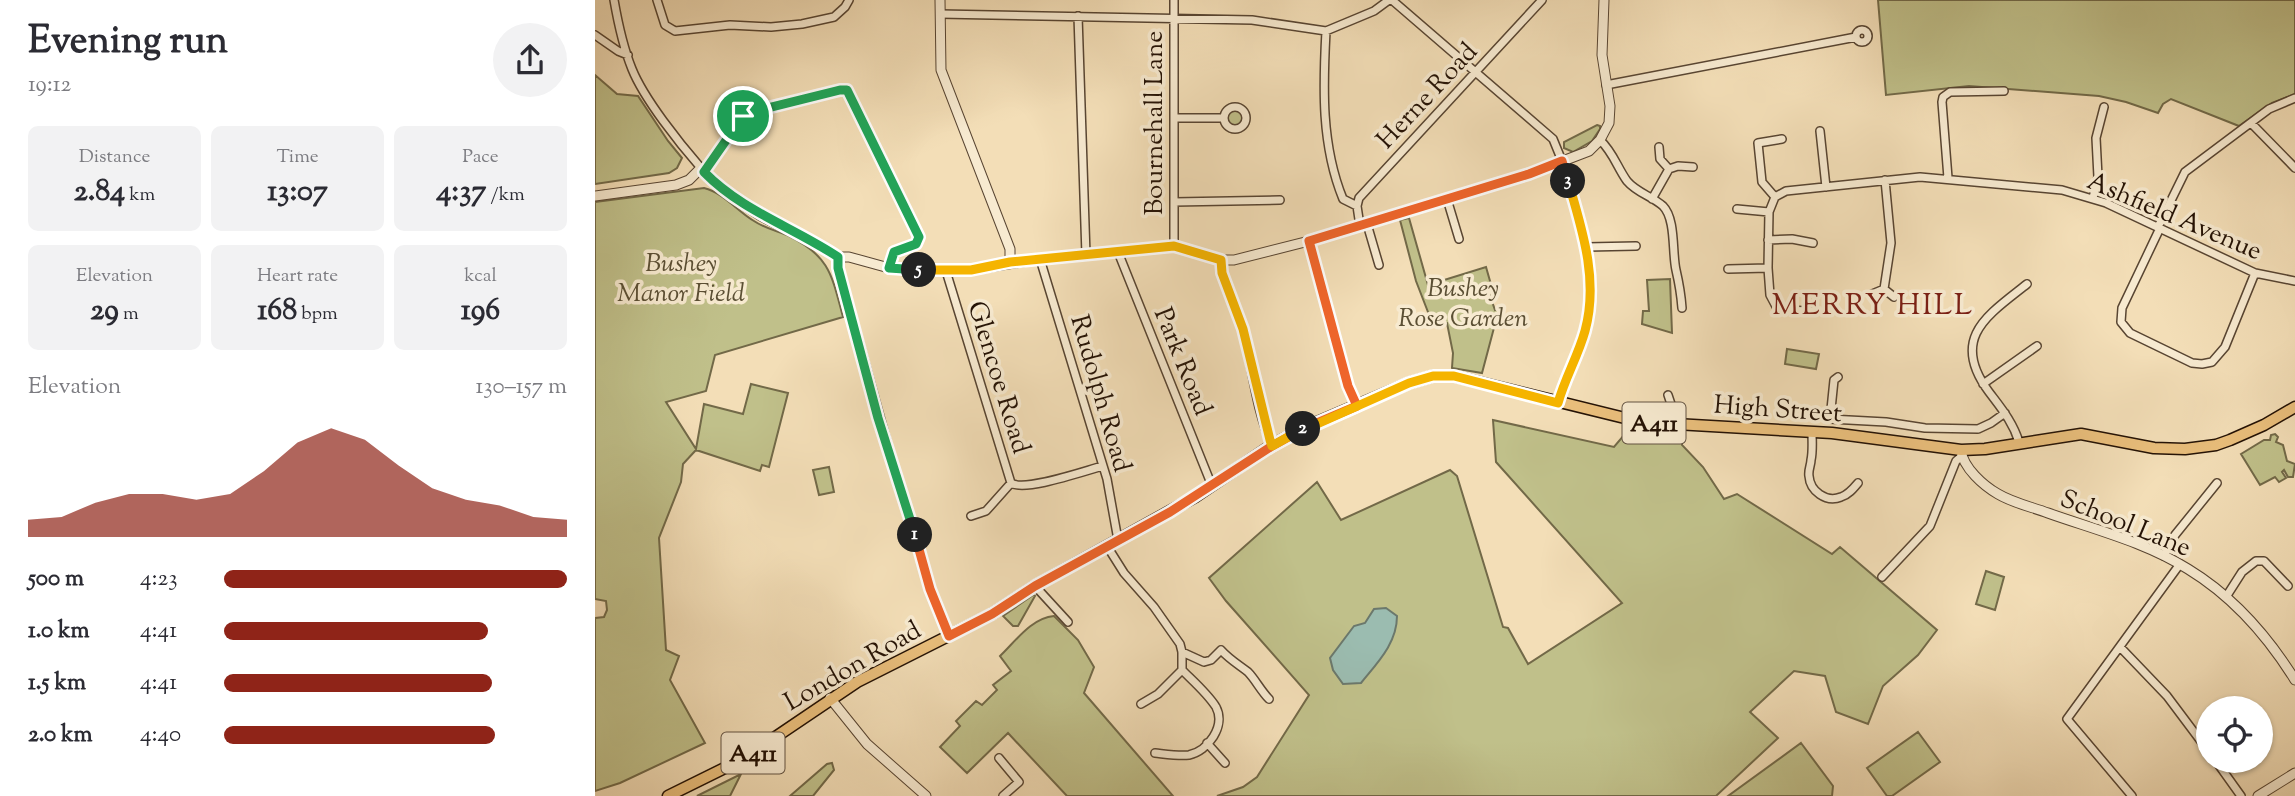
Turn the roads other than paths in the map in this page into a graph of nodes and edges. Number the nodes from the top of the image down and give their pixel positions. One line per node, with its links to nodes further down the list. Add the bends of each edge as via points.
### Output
1 (614, 0): 15 (street)
2 (657, 0): 3 (street, via 665,25 678,30 821,21 838,14)
3 (849, 0)
4 (940, 0): 9 (street)
5 (1174, 0): 11 (street, Bournehall Lane)
6 (1391, 0): 12 (street); 16 (street)
7 (1542, 0): 16 (street, Herne Road)
8 (1604, 0): 17 (street, via 1601,36)
9 (940, 14): 10 (street); 62 (street, via 941,70 1010,249)
10 (1078, 16): 11 (street); 58 (street)
11 (1174, 20): 12 (street, via 1252,20); 21 (street, Bournehall Lane)
12 (1326, 31): 44 (street, via 1324,96 1330,153 1343,199)
13 (595, 35): 15 (street)
14 (1856, 37): 17 (street)
15 (628, 55): 32 (street, via 639,83)
16 (1476, 72): 28 (street, via 1553,139); 44 (street, Herne Road)
17 (1606, 85): 25 (street, via 1609,123)
18 (2004, 91): 33 (street, via 1950,92 1943,97)
19 (2295, 98): 23 (street)
20 (2104, 107): 38 (street, via 2096,138 2098,177)
21 (1175, 118): 22 (street); 42 (street, Bournehall Lane)
22 (1223, 118)
23 (2251, 123): 30 (street); 49 (street, via 2185,172)
24 (1820, 131): 35 (street)
25 (1600, 139): 28 (street, via 1583,154); 41 (street, via 1627,181)
26 (1782, 139): 37 (street, via 1758,143 1762,182)
27 (1659, 147): 31 (street, via 1660,159)
28 (1562, 161): 40 (street); 56 (street)
29 (1692, 167): 31 (street)
30 (2295, 168)
31 (1669, 169): 41 (street)
32 (703, 170): 36 (street, via 676,185); 59 (street, via 754,212); 64 (street, via 746,114 847,90 919,237 916,244 894,252)
33 (1948, 178): 34 (street, Ashfield Avenue); 38 (street, Ashfield Avenue, via 2061,190)
34 (1885, 180): 35 (street, Ashfield Avenue); 71 (street, via 1891,243)
35 (1826, 187): 37 (street, Ashfield Avenue, via 1786,191)
36 (595, 196)
37 (1775, 197): 46 (street)
38 (2093, 198): 49 (street, Ashfield Avenue)
39 (1280, 200): 43 (street)
40 (1447, 200): 48 (street); 50 (street)
41 (1652, 200): 74 (street, via 1662,205 1670,220)
42 (1174, 202): 43 (street); 54 (street, Bournehall Lane)
43 (1248, 202): 47 (street)
44 (1357, 206): 48 (street)
45 (1737, 209): 46 (street)
46 (1769, 212): 51 (street)
47 (1248, 213)
48 (1363, 225): 52 (street); 63 (street)
49 (2159, 228): 68 (street, Ashfield Avenue); 68 (street, via 2122,308 2121,322 2130,333 2192,363 2208,363 2222,353)
50 (1459, 239)
51 (1768, 240): 53 (street); 65 (street)
52 (1309, 241): 61 (street); 81 (street)
53 (1813, 243)
54 (1174, 246): 57 (street); 61 (street)
55 (1636, 246): 56 (street)
56 (1587, 247): 80 (street, via 1588,318)
57 (1118, 252): 58 (street); 95 (street, Park Road)
58 (1086, 255): 60 (street)
59 (838, 257): 64 (street); 106 (street, via 878,418 930,589)
60 (1040, 258): 62 (street); 91 (street, Rudolph Road)
61 (1221, 260): 89 (street)
62 (1010, 262): 67 (street)
63 (1378, 265)
64 (889, 268): 67 (street)
65 (1768, 268): 66 (street); 75 (street, via 1770,295 1778,310)
66 (1728, 269)
67 (946, 271): 92 (street, Glencoe Road)
68 (2255, 274): 69 (street, Ashfield Avenue)
69 (2295, 281)
70 (2027, 284): 78 (street, via 1977,329 1973,356)
71 (1884, 289): 72 (street); 73 (street)
72 (1872, 294)
73 (1894, 297)
74 (1682, 308)
75 (1814, 311)
76 (2037, 346): 78 (street)
77 (1838, 377): 84 (street, via 1830,419)
78 (1983, 384): 83 (street)
79 (1668, 395): 85 (street)
80 (1558, 403): 81 (main road, High Street / A411, via 1444,375 1423,378); 85 (main road, High Street / A411)
81 (1357, 406): 89 (main road, High Street / A411)
82 (2295, 407): 88 (main road, A411, via 2230,440 2185,449 2081,434)
83 (2004, 413): 84 (street, via 1978,429); 88 (street)
84 (1876, 421): 87 (street)
85 (1670, 424): 86 (main road, High Street / A411)
86 (1812, 432): 87 (main road, High Street / A411); 93 (street, via 1808,474 1815,491 1837,499)
87 (1874, 438): 90 (main road, High Street / A411)
88 (2019, 442): 90 (main road, A411)
89 (1272, 446): 95 (main road, High Street / A411)
90 (1961, 453): 99 (street, School Lane, via 1981,481 2002,496); 101 (street, via 1930,526)
91 (1103, 466): 92 (street, Glencoe Road, via 1018,486); 97 (street, Rudolph Road)
92 (1010, 483): 96 (street, via 986,511)
93 (1858, 483)
94 (2217, 484): 99 (street, via 2175,535)
95 (1212, 486): 97 (main road, High Street / A411)
96 (971, 516)
97 (1118, 540): 98 (main road, High Street / A411)
98 (1107, 546): 102 (main road, High Street / A411); 108 (street)
99 (2164, 556): 100 (street, School Lane)
100 (2180, 564): 104 (street, School Lane); 107 (street)
101 (1882, 577)
102 (1035, 586): 105 (street); 106 (main road, High Street / A411)
103 (2288, 586): 104 (street, via 2264,561 2256,561 2242,572)
104 (2226, 597): 110 (street, School Lane, via 2265,635)
105 (1068, 622)
106 (949, 636): 111 (main road, London Road / A411)
107 (2120, 648): 114 (street, via 2167,696); 124 (street, via 2067,719)
108 (1182, 652): 109 (street); 112 (street, via 1204,662 1221,650)
109 (1182, 670): 113 (street); 115 (street, via 1218,712 1219,726)
110 (2295, 680)
111 (830, 698): 121 (main road, London Road / A411, via 743,759); 122 (street, via 867,744)
112 (1269, 699)
113 (1141, 704)
114 (2196, 735)
115 (1207, 743): 116 (street, via 1187,755); 118 (street)
116 (1155, 753)
117 (999, 758): 123 (street, via 1019,782)
118 (1225, 763)
119 (2224, 773): 125 (street)
120 (2295, 774): 126 (street)
121 (668, 796)
122 (926, 796)
123 (1003, 796)
124 (2132, 796)
125 (2241, 796)
126 (2258, 796)

